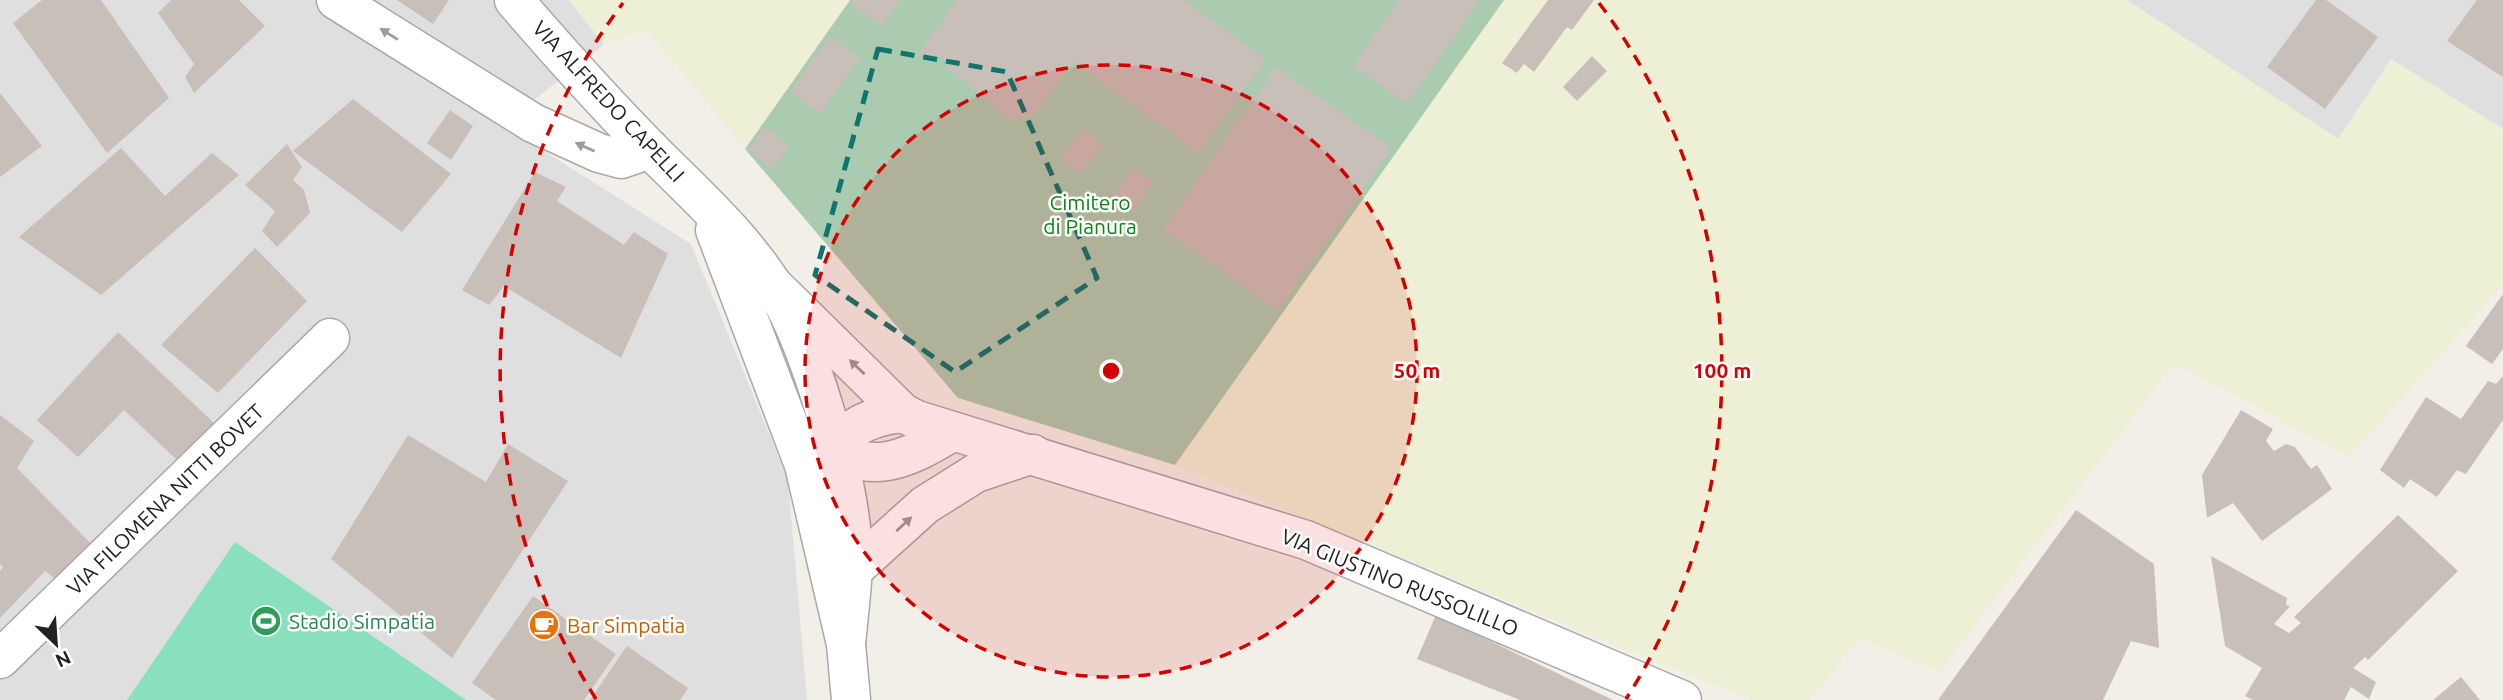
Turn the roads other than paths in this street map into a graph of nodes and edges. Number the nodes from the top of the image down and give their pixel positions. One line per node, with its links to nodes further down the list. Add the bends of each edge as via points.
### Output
1 (336, 0): 3 (street, one-way to 1, via 621,159 533,123)
2 (514, 0): 3 (street, VIA ALFREDO CAPELLI)
3 (650, 149): 4 (street, VIA ALFREDO CAPELLI, via 704,201)
4 (757, 294): 6 (street, one-way to 4); 8 (street, VIA ALFREDO CAPELLI, via 788,313); 10 (street, VIA ALFREDO CAPELLI, via 804,465)
5 (330, 338): 11 (street, VIA FILOMENA NITTI BOVET)
6 (903, 413): 7 (street, VIA GIUSTINO RUSSOLILLO); 8 (street, via 862,422)
7 (952, 432): 8 (street, via 915,454 887,462); 9 (street, VIA GIUSTINO RUSSOLILLO)
8 (835, 451): 10 (street, VIA ALFREDO CAPELLI, via 829,473)
9 (1033, 453): 10 (street, one-way to 9, via 925,505 976,473); 13 (street, VIA GIUSTINO RUSSOLILLO, via 1306,540)
10 (841, 576): 12 (street, VIA ALFREDO CAPELLI)
11 (0, 659)
12 (851, 700)
13 (1682, 700)

